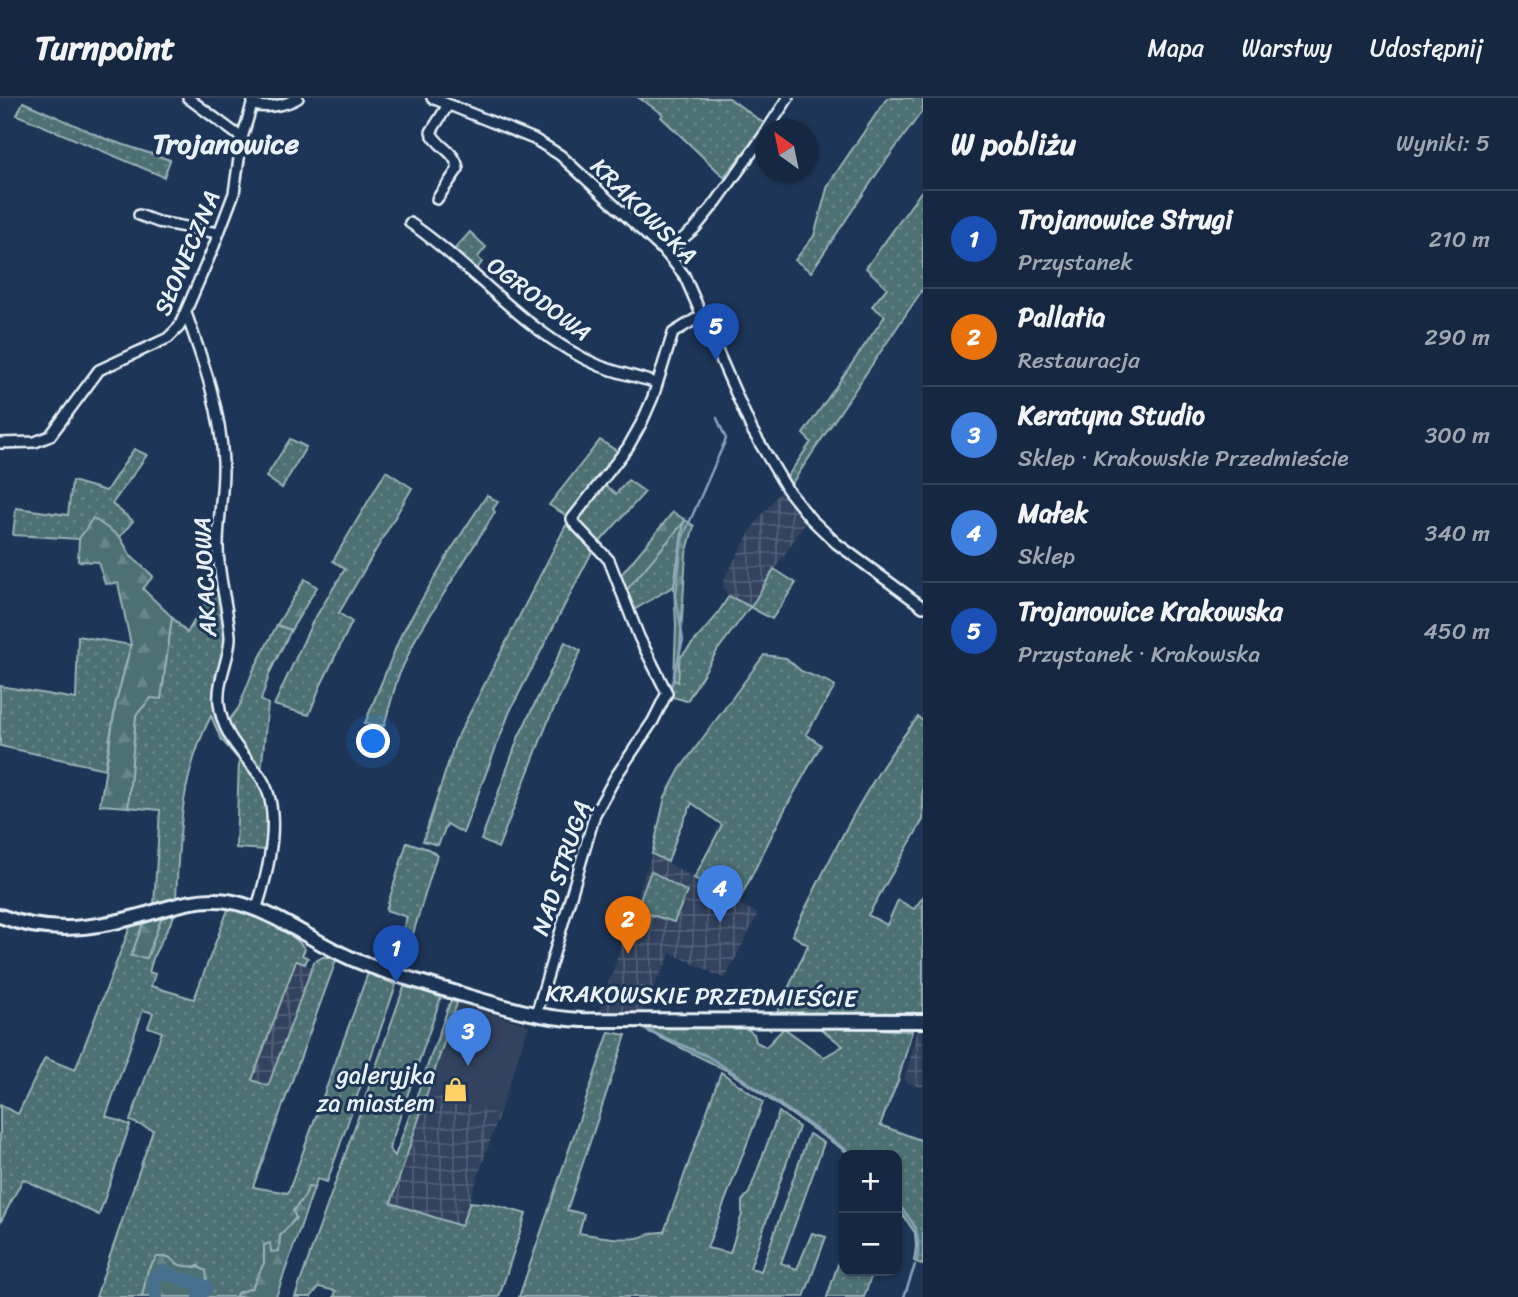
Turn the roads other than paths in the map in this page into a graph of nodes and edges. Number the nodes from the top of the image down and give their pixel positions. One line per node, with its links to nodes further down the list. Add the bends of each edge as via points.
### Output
1 (188, 98): 8 (street)
2 (298, 98): 5 (street, via 275,105)
3 (432, 98): 6 (street, KRAKOWSKA)
4 (788, 98): 7 (street)
5 (253, 102): 8 (street, SŁONECZNA)
6 (447, 105): 10 (street, via 431,132 456,159 458,170); 14 (street, KRAKOWSKA, via 534,139 560,155)
7 (774, 119)
8 (242, 138): 13 (street, SŁONECZNA, via 234,193)
9 (755, 147): 14 (street, via 718,201)
10 (437, 199)
11 (139, 215): 13 (street)
12 (410, 223): 17 (street, OGRODOWA, via 551,338 601,366)
13 (218, 233): 15 (street, SŁONECZNA)
14 (666, 253): 16 (street, KRAKOWSKA, via 684,275)
15 (186, 313): 18 (street, SŁONECZNA, via 169,338 99,370 50,436 35,442); 20 (street, AKACJOWA, via 212,388 223,461 219,572 230,638 219,707 230,739 264,783 271,807 268,866)
16 (702, 314): 17 (street, NAD STRUGĄ, via 673,333); 19 (street, KRAKOWSKA, via 752,430 787,489 836,543)
17 (657, 383): 22 (street, NAD STRUGĄ, via 628,447 572,519 609,560 667,693 595,814)
18 (0, 443)
19 (923, 607)
20 (256, 910): 21 (main road, KRAKOWSKIE PRZEDMIEŚCIE, via 227,901 200,901 111,924 69,929 36,927); 22 (main road, KRAKOWSKIE PRZEDMIEŚCIE, via 370,966)
21 (0, 916)
22 (536, 1015): 23 (main road, KRAKOWSKIE PRZEDMIEŚCIE, via 582,1020)
23 (923, 1021)

